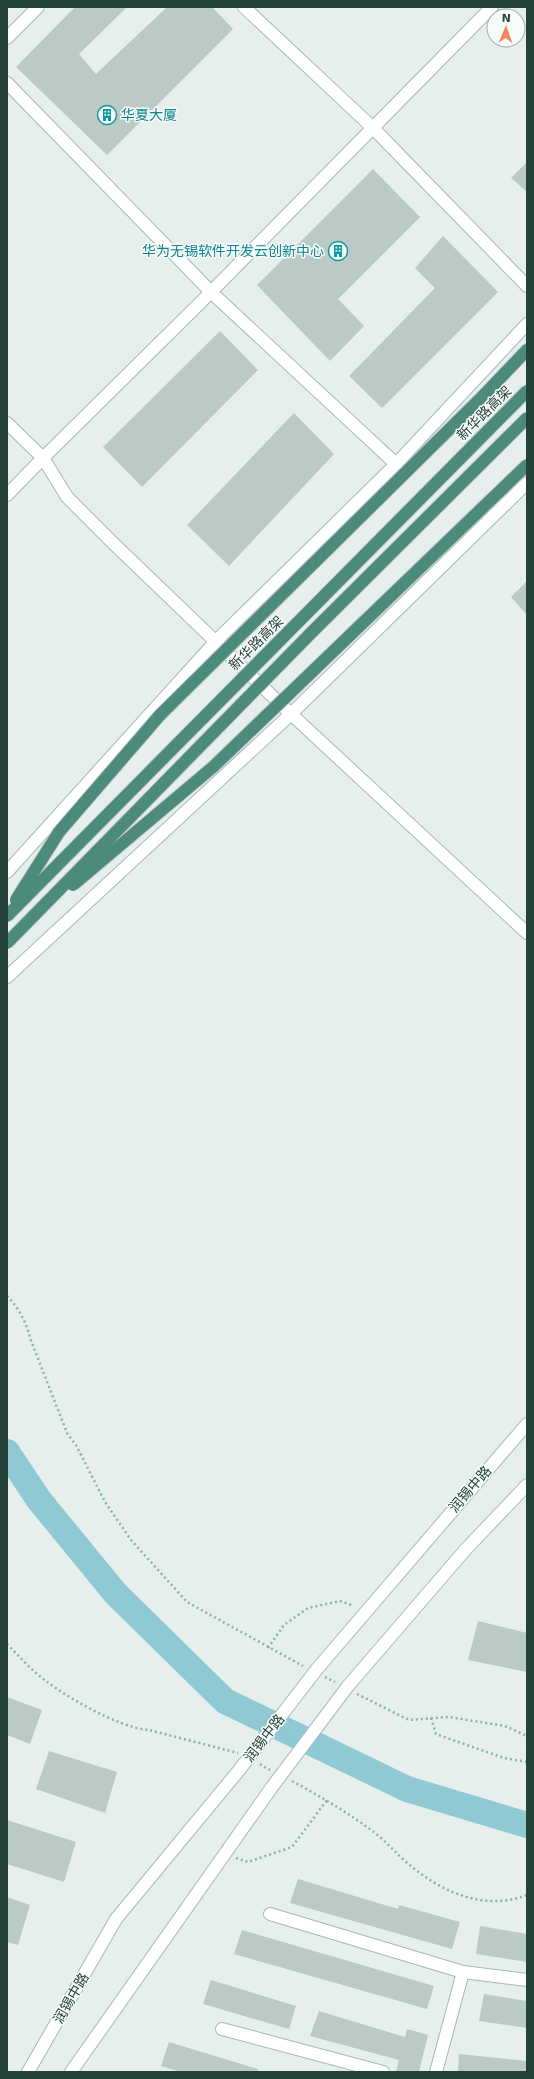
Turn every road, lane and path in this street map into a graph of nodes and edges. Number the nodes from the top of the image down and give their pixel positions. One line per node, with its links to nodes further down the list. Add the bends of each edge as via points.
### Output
1 (38, 7): 4 (main road)
2 (244, 7): 6 (main road)
3 (492, 7): 6 (main road)
4 (7, 38)
5 (7, 83): 8 (main road)
6 (373, 128): 7 (main road); 8 (main road)
7 (527, 286)
8 (211, 292): 14 (main road); 15 (main road)
9 (527, 324): 15 (main road)
10 (527, 350): 22 (highway, bridge, via 160,715 59,832)
11 (527, 391): 22 (highway, 新华路高架, bridge)
12 (527, 418): 24 (highway, bridge, via 310,634)
13 (7, 423): 14 (main road)
14 (43, 458): 18 (main road); 19 (main road, via 67,497)
15 (396, 464): 19 (main road)
16 (527, 465): 24 (highway, bridge, via 213,767)
17 (527, 483): 20 (main road)
18 (7, 495)
19 (216, 642): 20 (main road); 21 (main road)
20 (291, 714): 23 (main road); 26 (main road)
21 (7, 872)
22 (7, 916)
23 (527, 933)
24 (16, 934): 25 (highway, bridge)
25 (7, 943)
26 (7, 977)
27 (7, 1296): 31 (path, via 28,1328 67,1433 76,1445 105,1502 130,1540 187,1602)
28 (527, 1424): 30 (main road, 润锡中路)
29 (527, 1485): 33 (main road, via 466,1549)
30 (366, 1611): 31 (path, via 340,1601 308,1608 284,1625); 32 (main road, 润锡中路)
31 (268, 1648): 32 (path)
32 (317, 1672): 33 (path); 43 (main road, 润锡中路, bridge, via 116,1919)
33 (346, 1687): 34 (path, via 409,1720); 38 (main road, bridge)
34 (431, 1718): 35 (path, via 449,1717 505,1726); 36 (path, via 436,1734 504,1758)
35 (527, 1736)
36 (527, 1762)
37 (327, 1800): 38 (path, via 292,1847 248,1862)
38 (224, 1854): 44 (main road)
39 (270, 1914): 40 (main road)
40 (463, 1972): 41 (main road); 46 (main road)
41 (527, 1980)
42 (222, 2029): 45 (main road)
43 (28, 2072)
44 (71, 2072)
45 (383, 2072)
46 (436, 2072)

